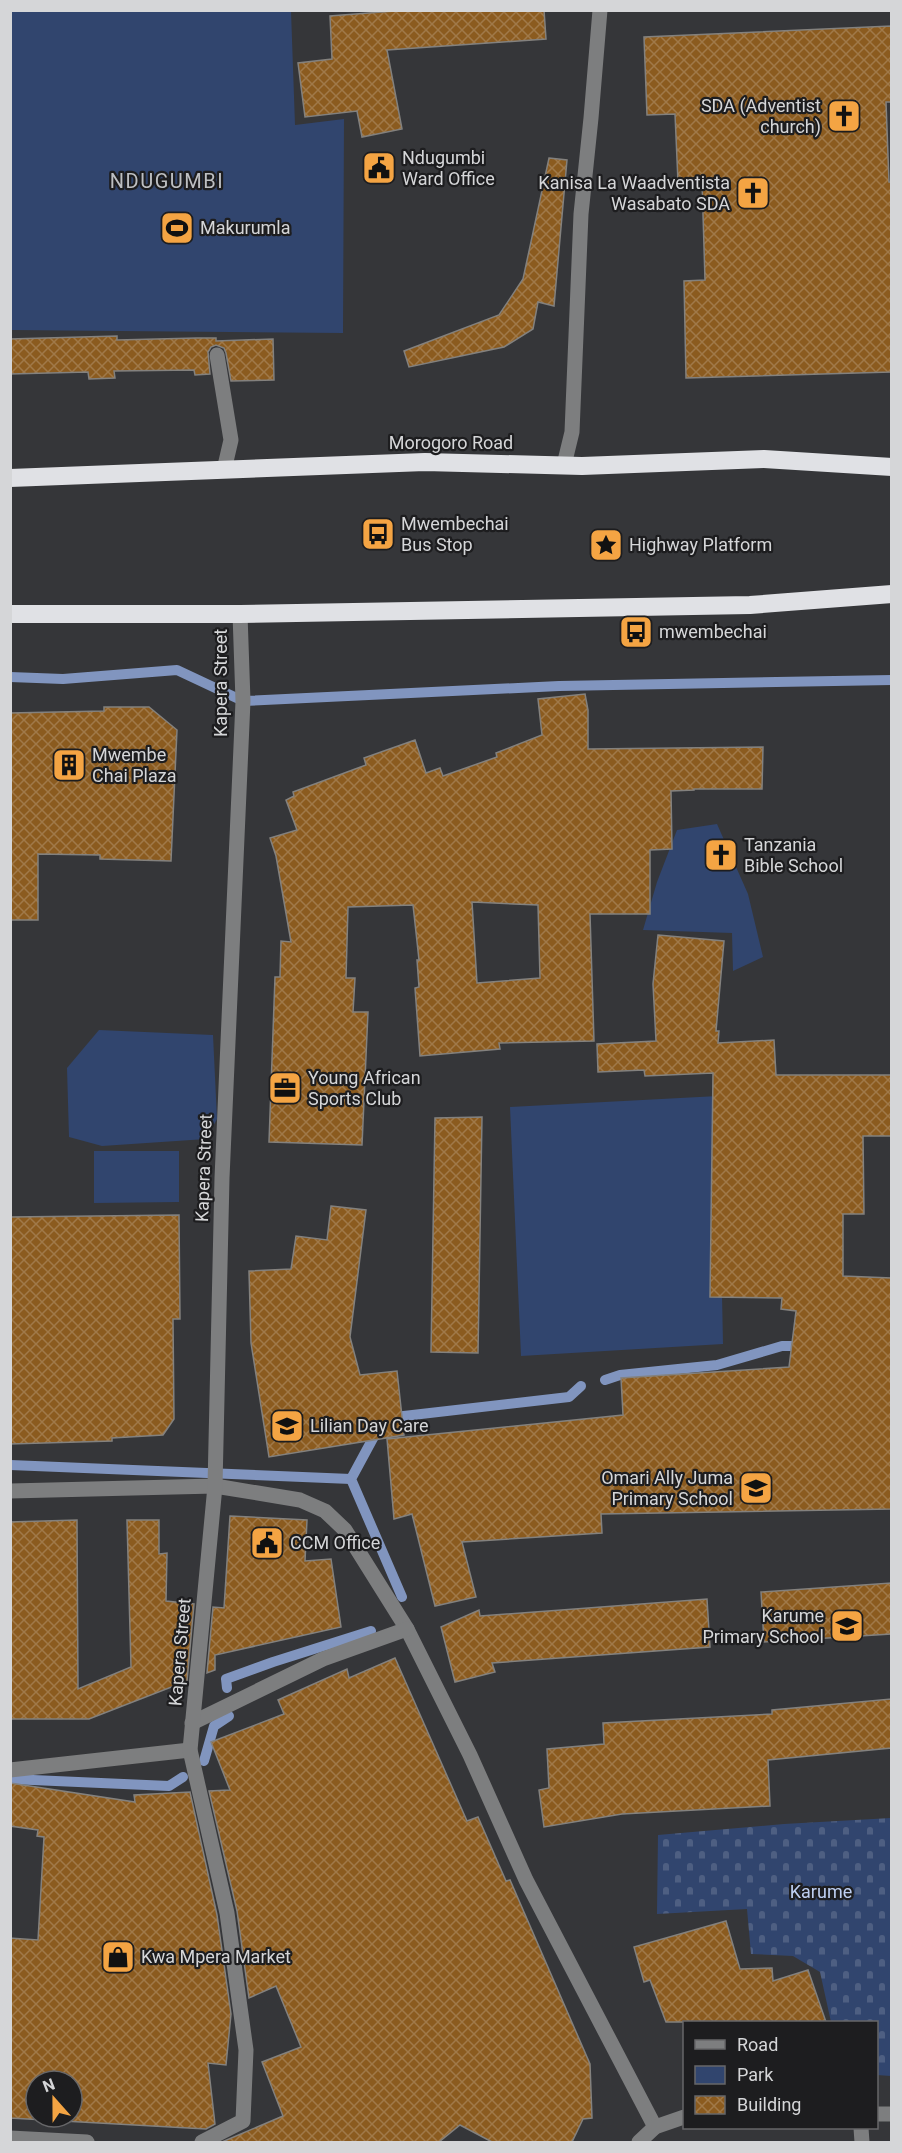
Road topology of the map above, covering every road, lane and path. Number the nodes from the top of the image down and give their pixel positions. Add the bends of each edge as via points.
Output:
1 (600, 10) edge
2 (217, 356) dead end
3 (564, 465) junction
4 (891, 467) edge
5 (224, 470) junction
6 (10, 478) edge
7 (891, 594) edge
8 (10, 614) edge
9 (240, 614) junction
10 (215, 1486) junction
11 (10, 1491) edge
12 (407, 1629) junction
13 (192, 1723) junction
14 (190, 1750) junction
15 (10, 1770) edge
16 (683, 2117) edge
17 (655, 2127) junction
18 (10, 2138) edge
19 (87, 2142) edge
20 (202, 2142) edge
21 (639, 2142) edge

1 - 3 street via 581,214 572,432
2 - 5 street via 231,440
3 - 4 highway, Morogoro Road via 764,459
3 - 5 highway, Morogoro Road via 425,462
5 - 6 highway, Morogoro Road
7 - 9 highway via 750,605
8 - 9 highway
9 - 10 street, Kapera Street via 243,701 222,1178
10 - 11 street
10 - 12 street via 300,1500 325,1511 345,1530
10 - 13 street, Kapera Street
12 - 13 street via 323,1659
12 - 17 street via 526,1880
13 - 14 street, Kapera Street
14 - 15 street
14 - 20 street, Kapera Street via 227,1913 246,2050 243,2121
16 - 17 street
17 - 21 street
18 - 19 street

